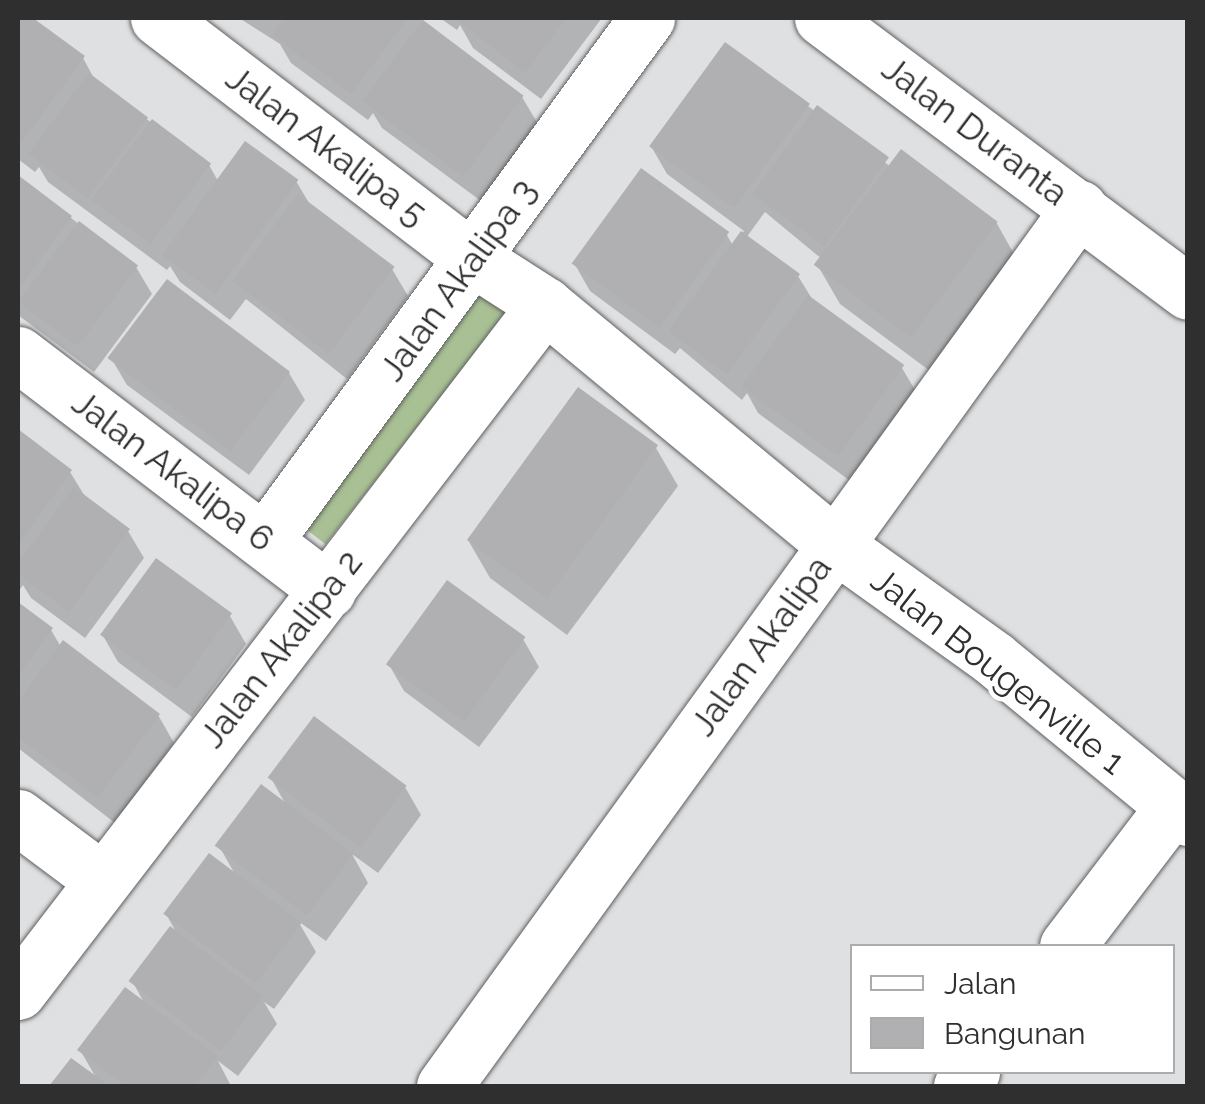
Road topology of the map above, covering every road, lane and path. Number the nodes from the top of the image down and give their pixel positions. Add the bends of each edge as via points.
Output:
1 (158, 18) edge
2 (647, 18) edge
3 (822, 18) edge
4 (1079, 208) junction
5 (475, 260) junction
6 (1188, 292) edge
7 (546, 305) junction
8 (18, 354) edge
9 (265, 540) junction
10 (834, 544) junction
11 (328, 590) junction
12 (1180, 812) edge
13 (18, 818) edge
14 (101, 879) junction
15 (1069, 944) edge
16 (18, 992) edge
17 (444, 1086) edge

1 - 5 street, Jalan Akalipa 5
2 - 5 street, Jalan Akalipa 3
3 - 4 street, Jalan Duranta
4 - 6 street, Jalan Duranta
4 - 10 street, Jalan Akalipa
5 - 7 street, Jalan Akalipa 5
5 - 9 street, Jalan Akalipa 3
7 - 10 street, Jalan Bougenville 1
7 - 11 street, Jalan Akalipa 2
8 - 9 street, Jalan Akalipa 6
9 - 11 street, Jalan Akalipa 6
10 - 12 street, Jalan Bougenville 1 via 993,658
10 - 17 street, Jalan Akalipa
11 - 14 street, Jalan Akalipa 2
12 - 15 street
13 - 14 street
14 - 16 street, Jalan Akalipa 2

